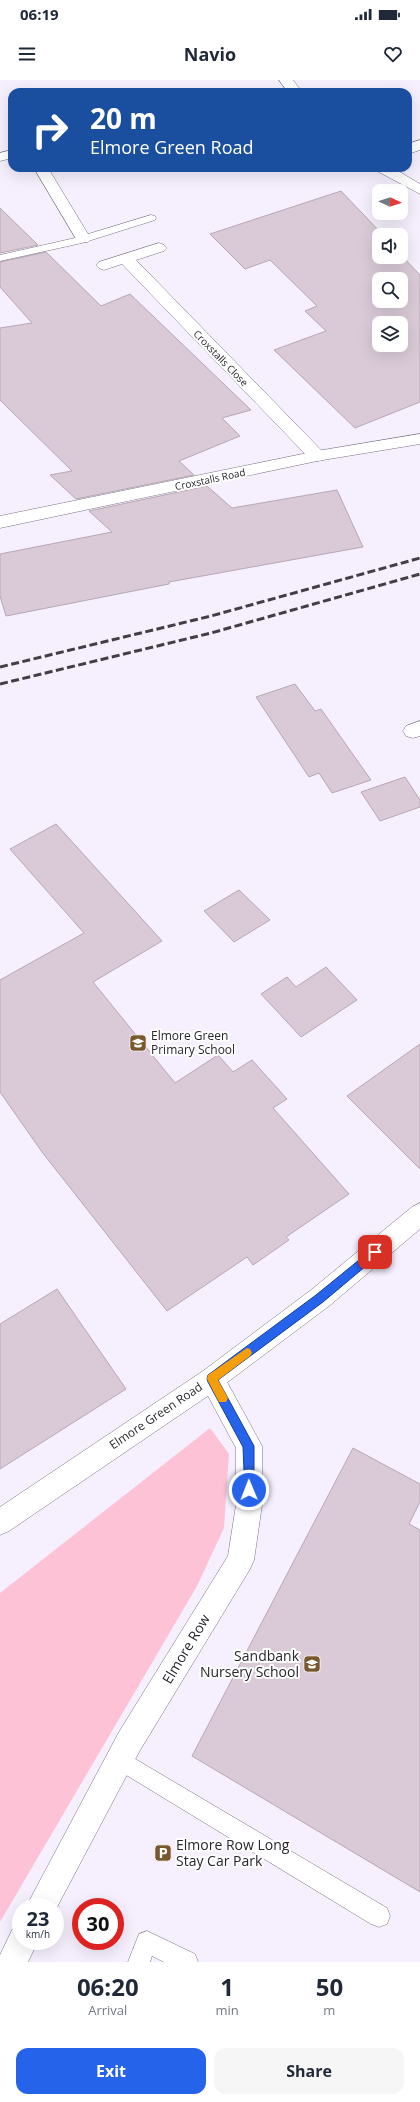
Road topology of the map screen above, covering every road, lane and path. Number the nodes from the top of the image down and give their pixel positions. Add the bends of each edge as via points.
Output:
1 (43, 172) edge
2 (389, 172) edge
3 (420, 190) edge
4 (151, 218) dead end
5 (83, 239) junction
6 (159, 248) dead end
7 (0, 258) edge
8 (126, 259) junction
9 (104, 266) dead end
10 (420, 440) edge
11 (317, 456) junction
12 (0, 522) edge
13 (420, 1214) edge
14 (212, 1379) junction
15 (0, 1522) edge
16 (120, 1760) junction
17 (46, 1898) edge
18 (379, 1916) dead end
19 (18, 1950) edge
20 (12, 1962) edge
21 (139, 1962) edge
22 (187, 1962) edge

1 - 5 street
2 - 3 street
4 - 5 lane
5 - 7 lane
6 - 8 street
8 - 9 street
8 - 11 street, Croxstalls Close
10 - 11 street, Croxstalls Road
11 - 12 street, Croxstalls Road
13 - 14 street, Elmore Green Road via 320,1298
14 - 15 street, Elmore Green Road
14 - 16 street, Elmore Row via 248,1446 249,1505 241,1560
16 - 17 street, Elmore Row
16 - 18 lane
19 - 20 street
21 - 22 lane via 147,1942

